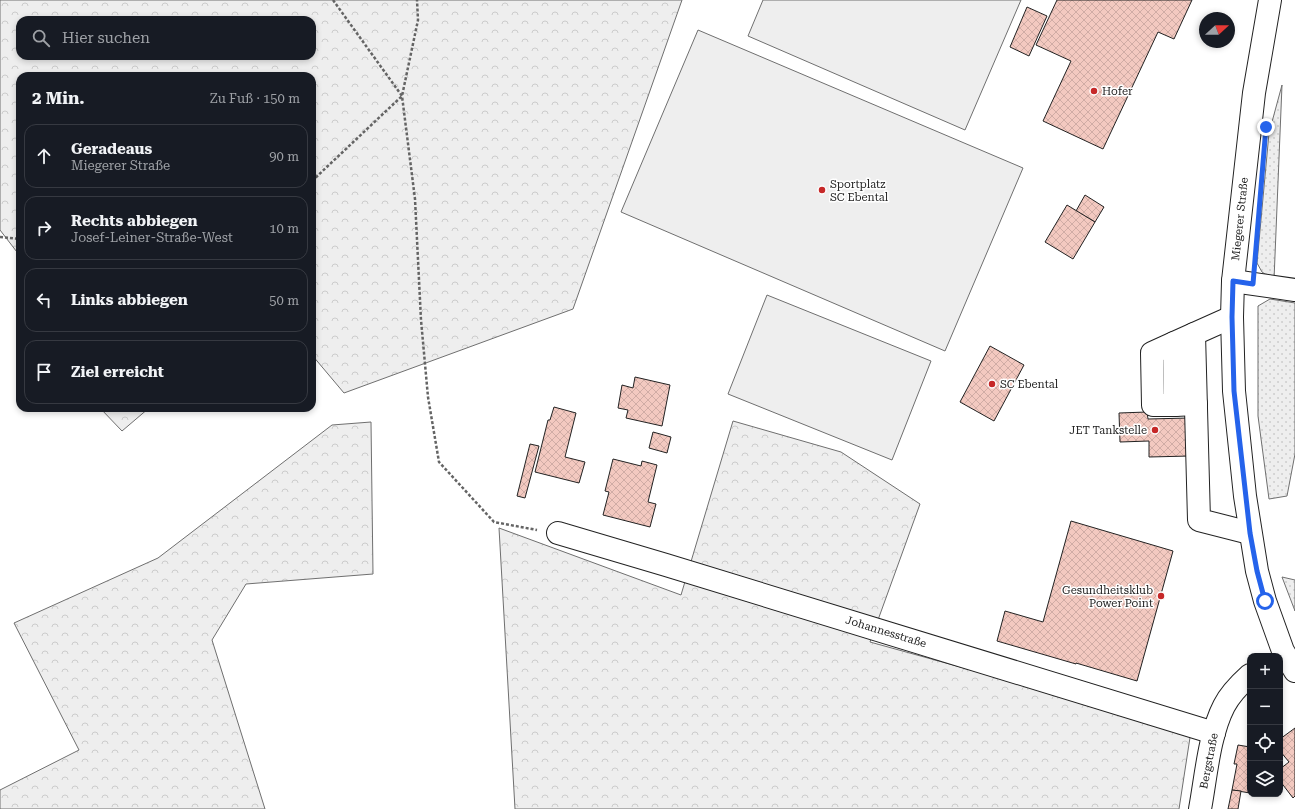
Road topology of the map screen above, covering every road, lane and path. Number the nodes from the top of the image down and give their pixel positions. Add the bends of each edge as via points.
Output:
1 (333, 0) edge
2 (418, 0) edge
3 (1270, 0) edge
4 (402, 96) junction
5 (316, 178) edge
6 (0, 237) edge
7 (16, 239) edge
8 (1233, 281) junction
9 (1295, 290) edge
10 (1232, 317) junction
11 (1194, 334) junction
12 (1186, 404) junction
13 (558, 533) joint
14 (1250, 533) junction
15 (1280, 653) edge
16 (1283, 657) edge
17 (1295, 671) edge
18 (1247, 678) edge
19 (1214, 733) junction
20 (1200, 809) edge

1 - 4 path
2 - 4 path via 418,20
3 - 8 main road, Miegerer Straße via 1254,93
4 - 5 path
4 - 13 path via 415,199 427,389 439,462 494,522
6 - 7 path
8 - 9 main road
8 - 10 main road, Miegerer Straße
10 - 11 main road
10 - 14 main road, Miegerer Straße via 1234,391
11 - 12 main road
11 - 12 main road via 1152,353 1153,405
12 - 14 main road via 1199,520
13 - 19 main road, Johannesstraße
14 - 15 main road, Miegerer Straße via 1257,571
16 - 17 main road, Miegerer Straße
18 - 19 main road, Bergstraße via 1224,706
19 - 20 main road, Bergstraße

